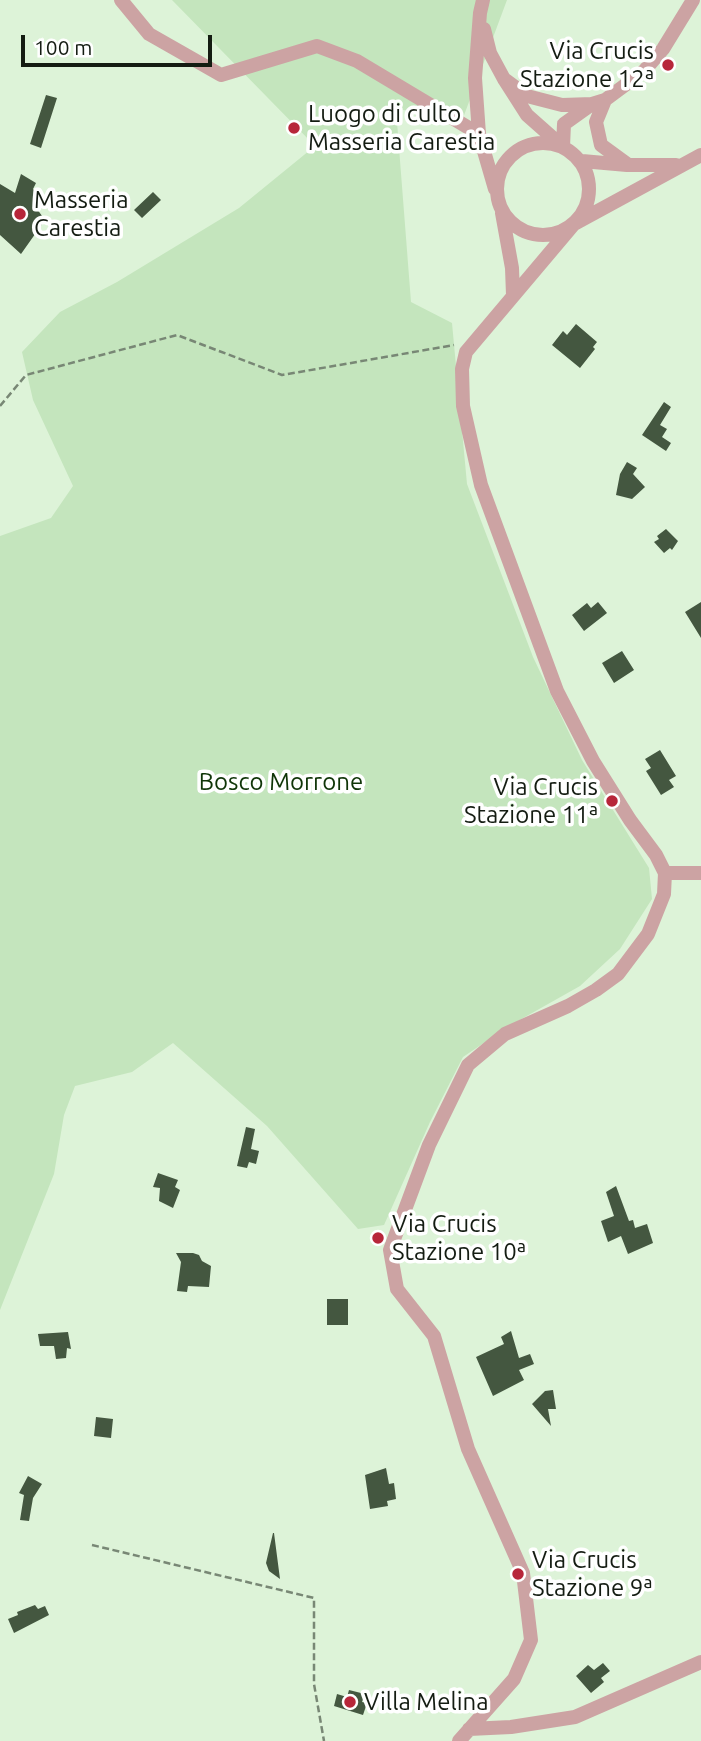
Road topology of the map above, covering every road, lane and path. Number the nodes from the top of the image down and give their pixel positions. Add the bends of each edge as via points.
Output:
1 (121, 0) edge
2 (693, 0) edge
3 (482, 6) edge
4 (503, 79) junction
5 (598, 102) junction
6 (479, 134) junction
7 (563, 147) junction
8 (701, 155) edge
9 (582, 161) junction
10 (681, 164) junction
11 (627, 165) junction
12 (500, 203) junction
13 (574, 224) junction
14 (513, 295) junction
15 (475, 342) junction
16 (0, 406) edge
17 (664, 873) junction
18 (701, 873) edge
19 (92, 1545) dead end
20 (701, 1662) edge
21 (470, 1729) junction
22 (324, 1741) edge
23 (459, 1741) edge

1 - 6 street via 149,34 221,75 317,46 357,61
2 - 5 street via 644,71
3 - 4 street via 490,53
3 - 6 street via 475,78
4 - 5 street via 527,96 562,105
4 - 7 street via 527,115
5 - 7 street via 564,124
5 - 11 street via 601,145
6 - 12 street
7 - 9 street
7 - 12 street via 534,144 511,155 497,182
8 - 10 street
9 - 11 street
9 - 13 street via 587,200
10 - 11 street
10 - 13 street
12 - 13 street via 512,224 525,233 552,235
12 - 14 street
13 - 14 street
14 - 15 street
15 - 16 path via 282,374 177,335 26,375
15 - 17 street via 466,352 462,369 463,406 481,485 557,691 593,761
17 - 18 street
17 - 21 street via 664,894 648,934 618,974 568,1006 505,1034 468,1065 429,1145 390,1250 397,1289 434,1336 468,1450 523,1573 531,1640 514,1679
19 - 22 path via 314,1598 314,1684
20 - 21 street via 575,1717
21 - 23 street

